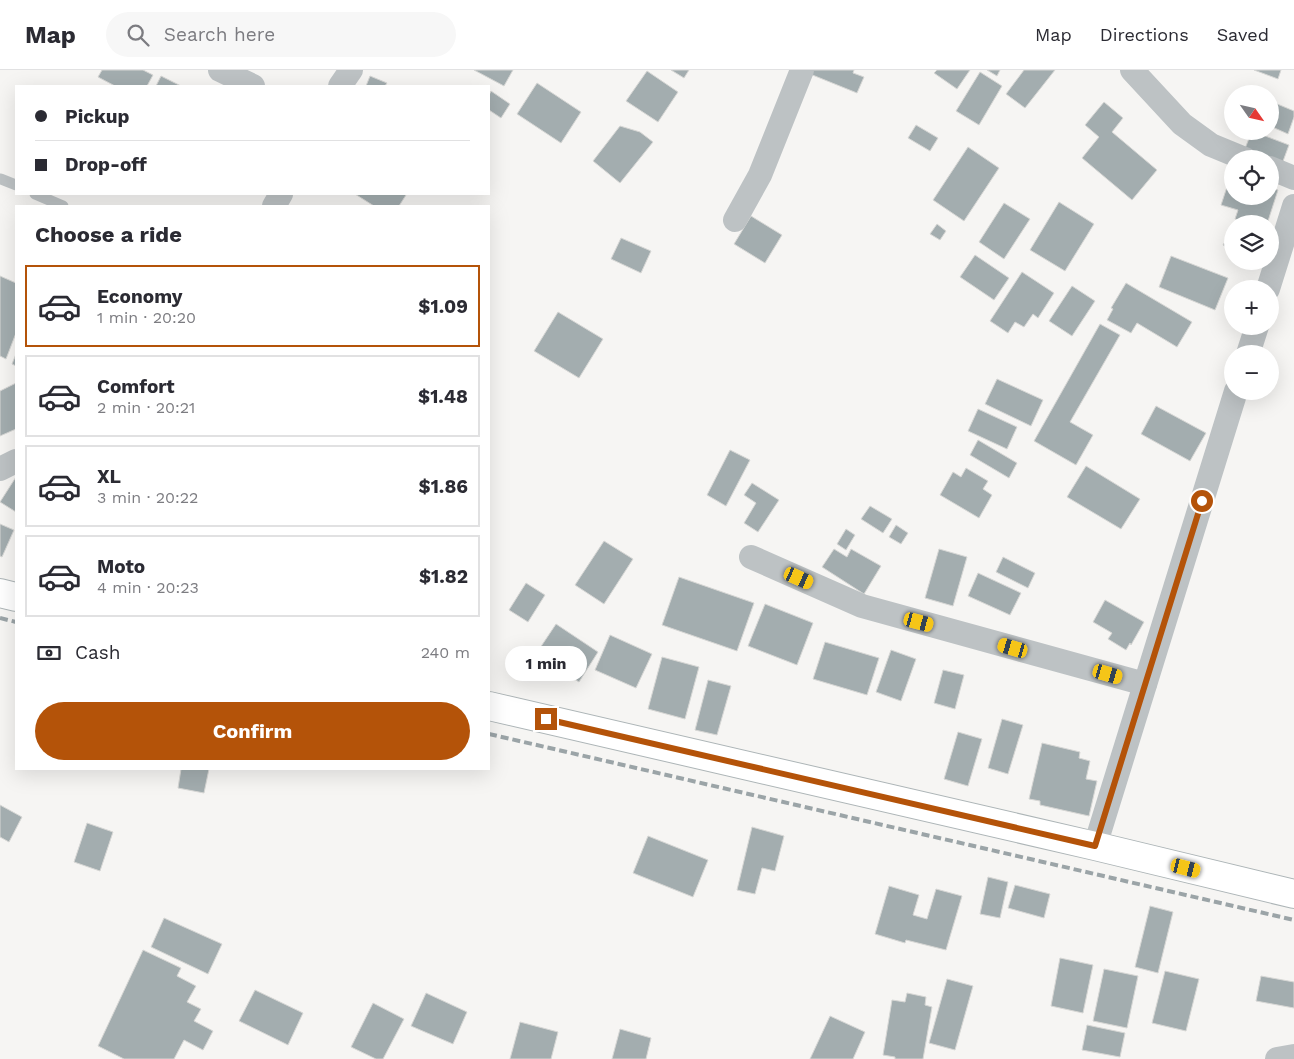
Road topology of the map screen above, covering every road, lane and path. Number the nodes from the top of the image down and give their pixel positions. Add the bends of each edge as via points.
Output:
1 (220, 70) edge
2 (350, 70) edge
3 (802, 70) edge
4 (1132, 70) edge
5 (251, 85) edge
6 (341, 85) edge
7 (1224, 150) edge
8 (1279, 172) edge
9 (1294, 178) edge
10 (2, 179) dead end
11 (15, 185) edge
12 (37, 195) edge
13 (61, 205) edge
14 (1294, 206) edge
15 (735, 220) dead end
16 (1271, 280) edge
17 (1233, 400) edge
18 (15, 462) edge
19 (0, 469) edge
20 (751, 557) dead end
21 (0, 593) edge
22 (15, 597) edge
23 (1145, 684) junction
24 (490, 706) edge
25 (1095, 846) junction
26 (1294, 894) edge
27 (1294, 1056) edge
28 (1277, 1059) edge

1 - 5 street
2 - 6 street
3 - 15 street via 760,175
4 - 7 street via 1182,124
8 - 9 street
10 - 11 lane
12 - 13 lane
14 - 16 street
17 - 23 street
18 - 19 street
20 - 23 street via 862,606
21 - 22 street
23 - 25 street
24 - 25 street
25 - 26 street
27 - 28 street

